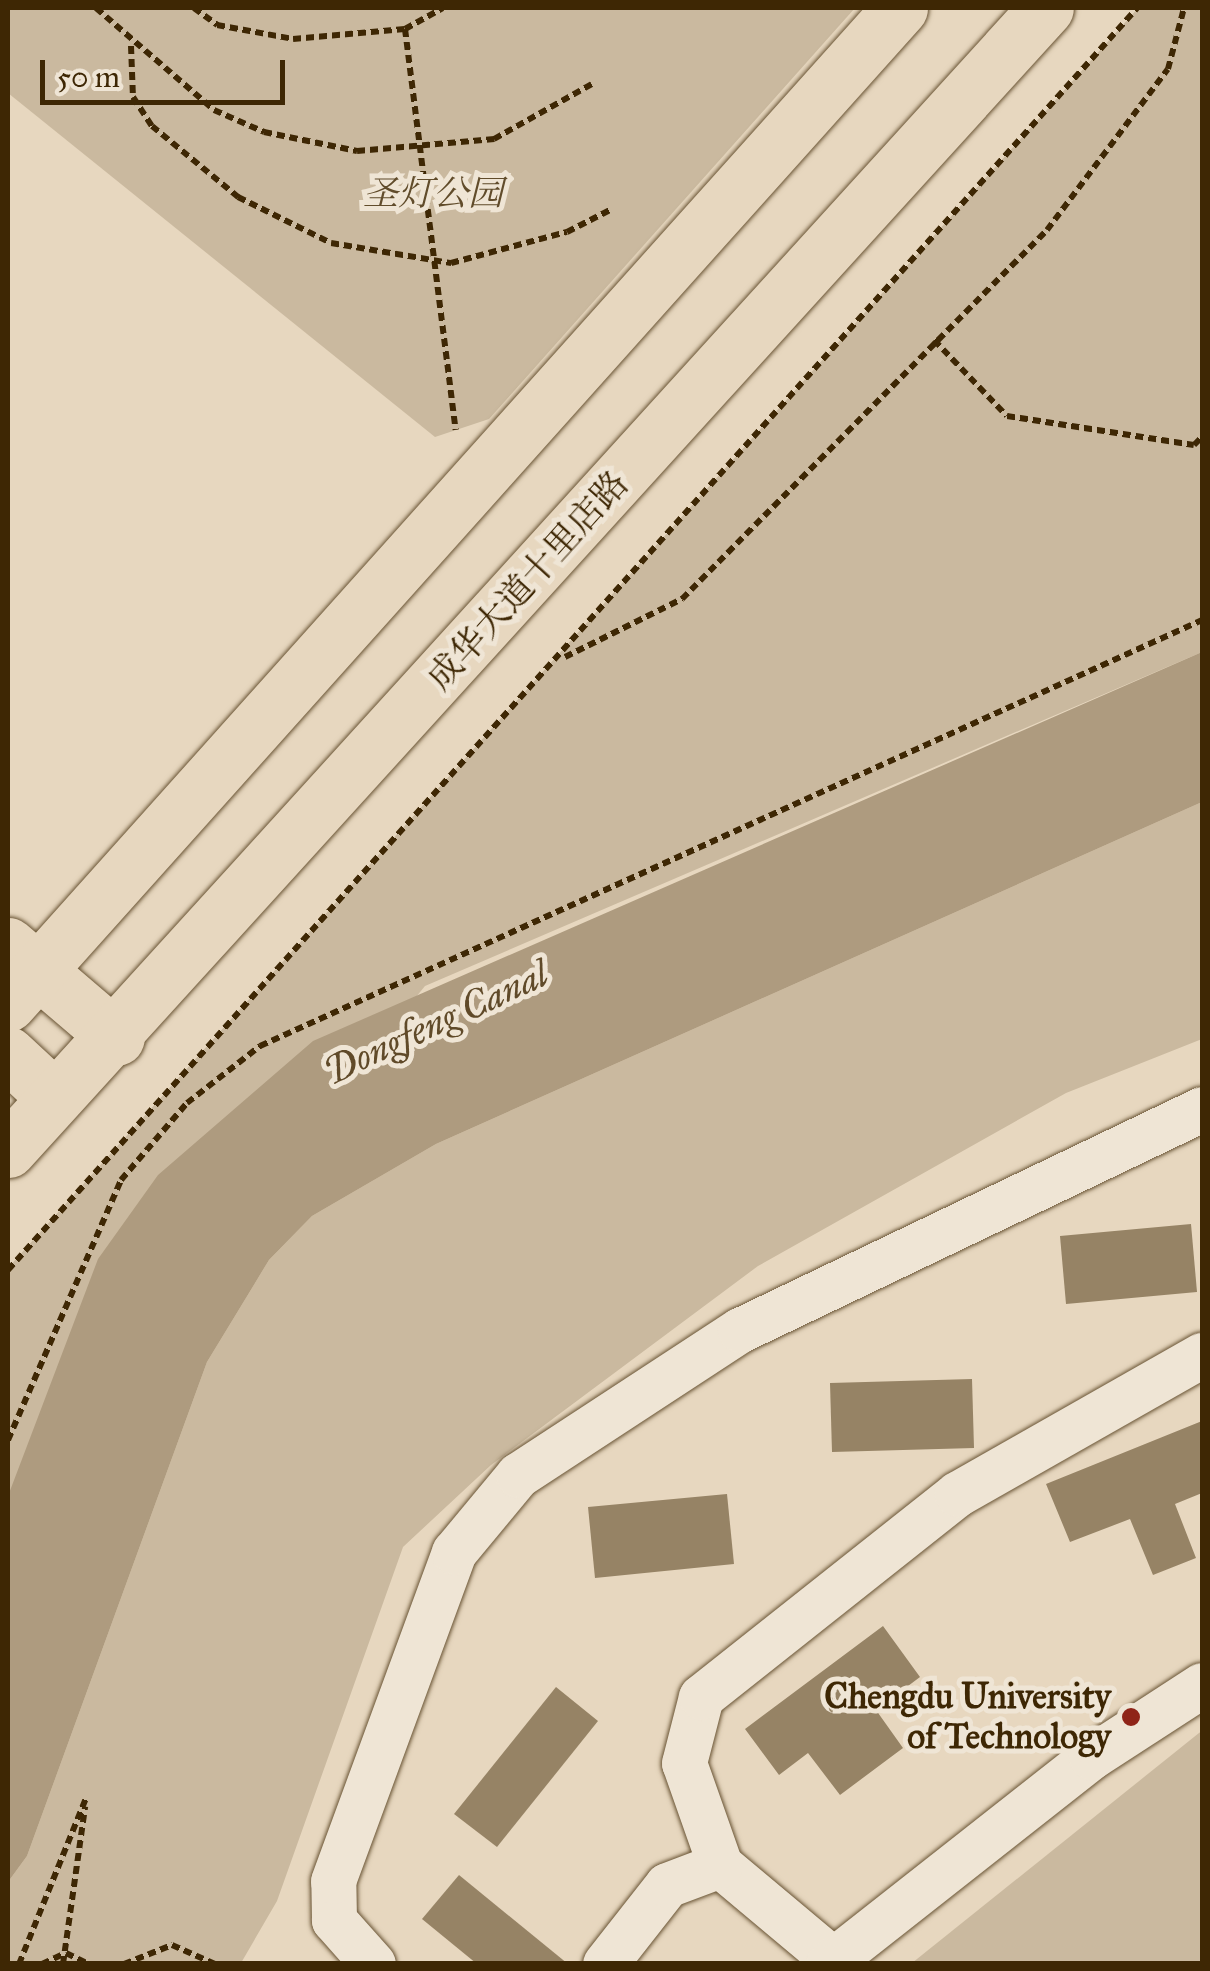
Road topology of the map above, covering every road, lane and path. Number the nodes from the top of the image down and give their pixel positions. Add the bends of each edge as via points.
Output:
1 (96, 8) edge
2 (194, 8) edge
3 (443, 8) edge
4 (900, 8) edge
5 (1046, 8) edge
6 (1137, 8) edge
7 (1184, 8) edge
8 (405, 29) junction
9 (131, 46) junction
10 (592, 84) dead end
11 (420, 151) junction
12 (612, 208) dead end
13 (434, 262) junction
14 (934, 340) junction
15 (456, 430) dead end
16 (1202, 437) edge
17 (1202, 620) edge
18 (559, 660) junction
19 (17, 973) edge
20 (117, 1038) junction
21 (8, 1054) edge
22 (52, 1095) junction
23 (1202, 1109) edge
24 (8, 1150) edge
25 (8, 1270) edge
26 (1202, 1355) edge
27 (8, 1440) edge
28 (1202, 1685) edge
29 (720, 1865) junction
30 (66, 1953) junction
31 (830, 1961) edge
32 (19, 1964) edge
33 (42, 1964) edge
34 (63, 1964) edge
35 (90, 1964) edge
36 (124, 1964) edge
37 (215, 1964) edge
38 (373, 1964) edge
39 (605, 1964) edge

1 - 9 path
2 - 8 path via 217,25 294,39
3 - 8 path
4 - 19 main road
5 - 20 main road, 成华大道十里店路
6 - 18 path
7 - 14 path via 1168,69 1080,186
8 - 11 path
9 - 11 path via 214,110 264,132 358,152
9 - 13 path via 133,97 152,126 238,196 331,243
10 - 11 path via 528,126
11 - 13 path
12 - 13 path via 499,254
13 - 15 path
14 - 16 path via 1007,416 1194,445
14 - 18 path via 682,599
17 - 27 path via 260,1046 187,1103 121,1180
18 - 25 path via 195,1050
19 - 20 main road
20 - 22 main road, 成华大道十里店路
21 - 22 main road
22 - 24 main road, 成华大道十里店路
23 - 38 street via 740,1330 518,1475 454,1552 332,1881 334,1920
26 - 29 street via 956,1494 701,1697 684,1763
28 - 31 street via 1091,1757
29 - 31 street
29 - 39 street via 667,1885
30 - 32 path via 86,1796
30 - 33 path
30 - 34 path
30 - 35 path
36 - 37 path via 172,1945

